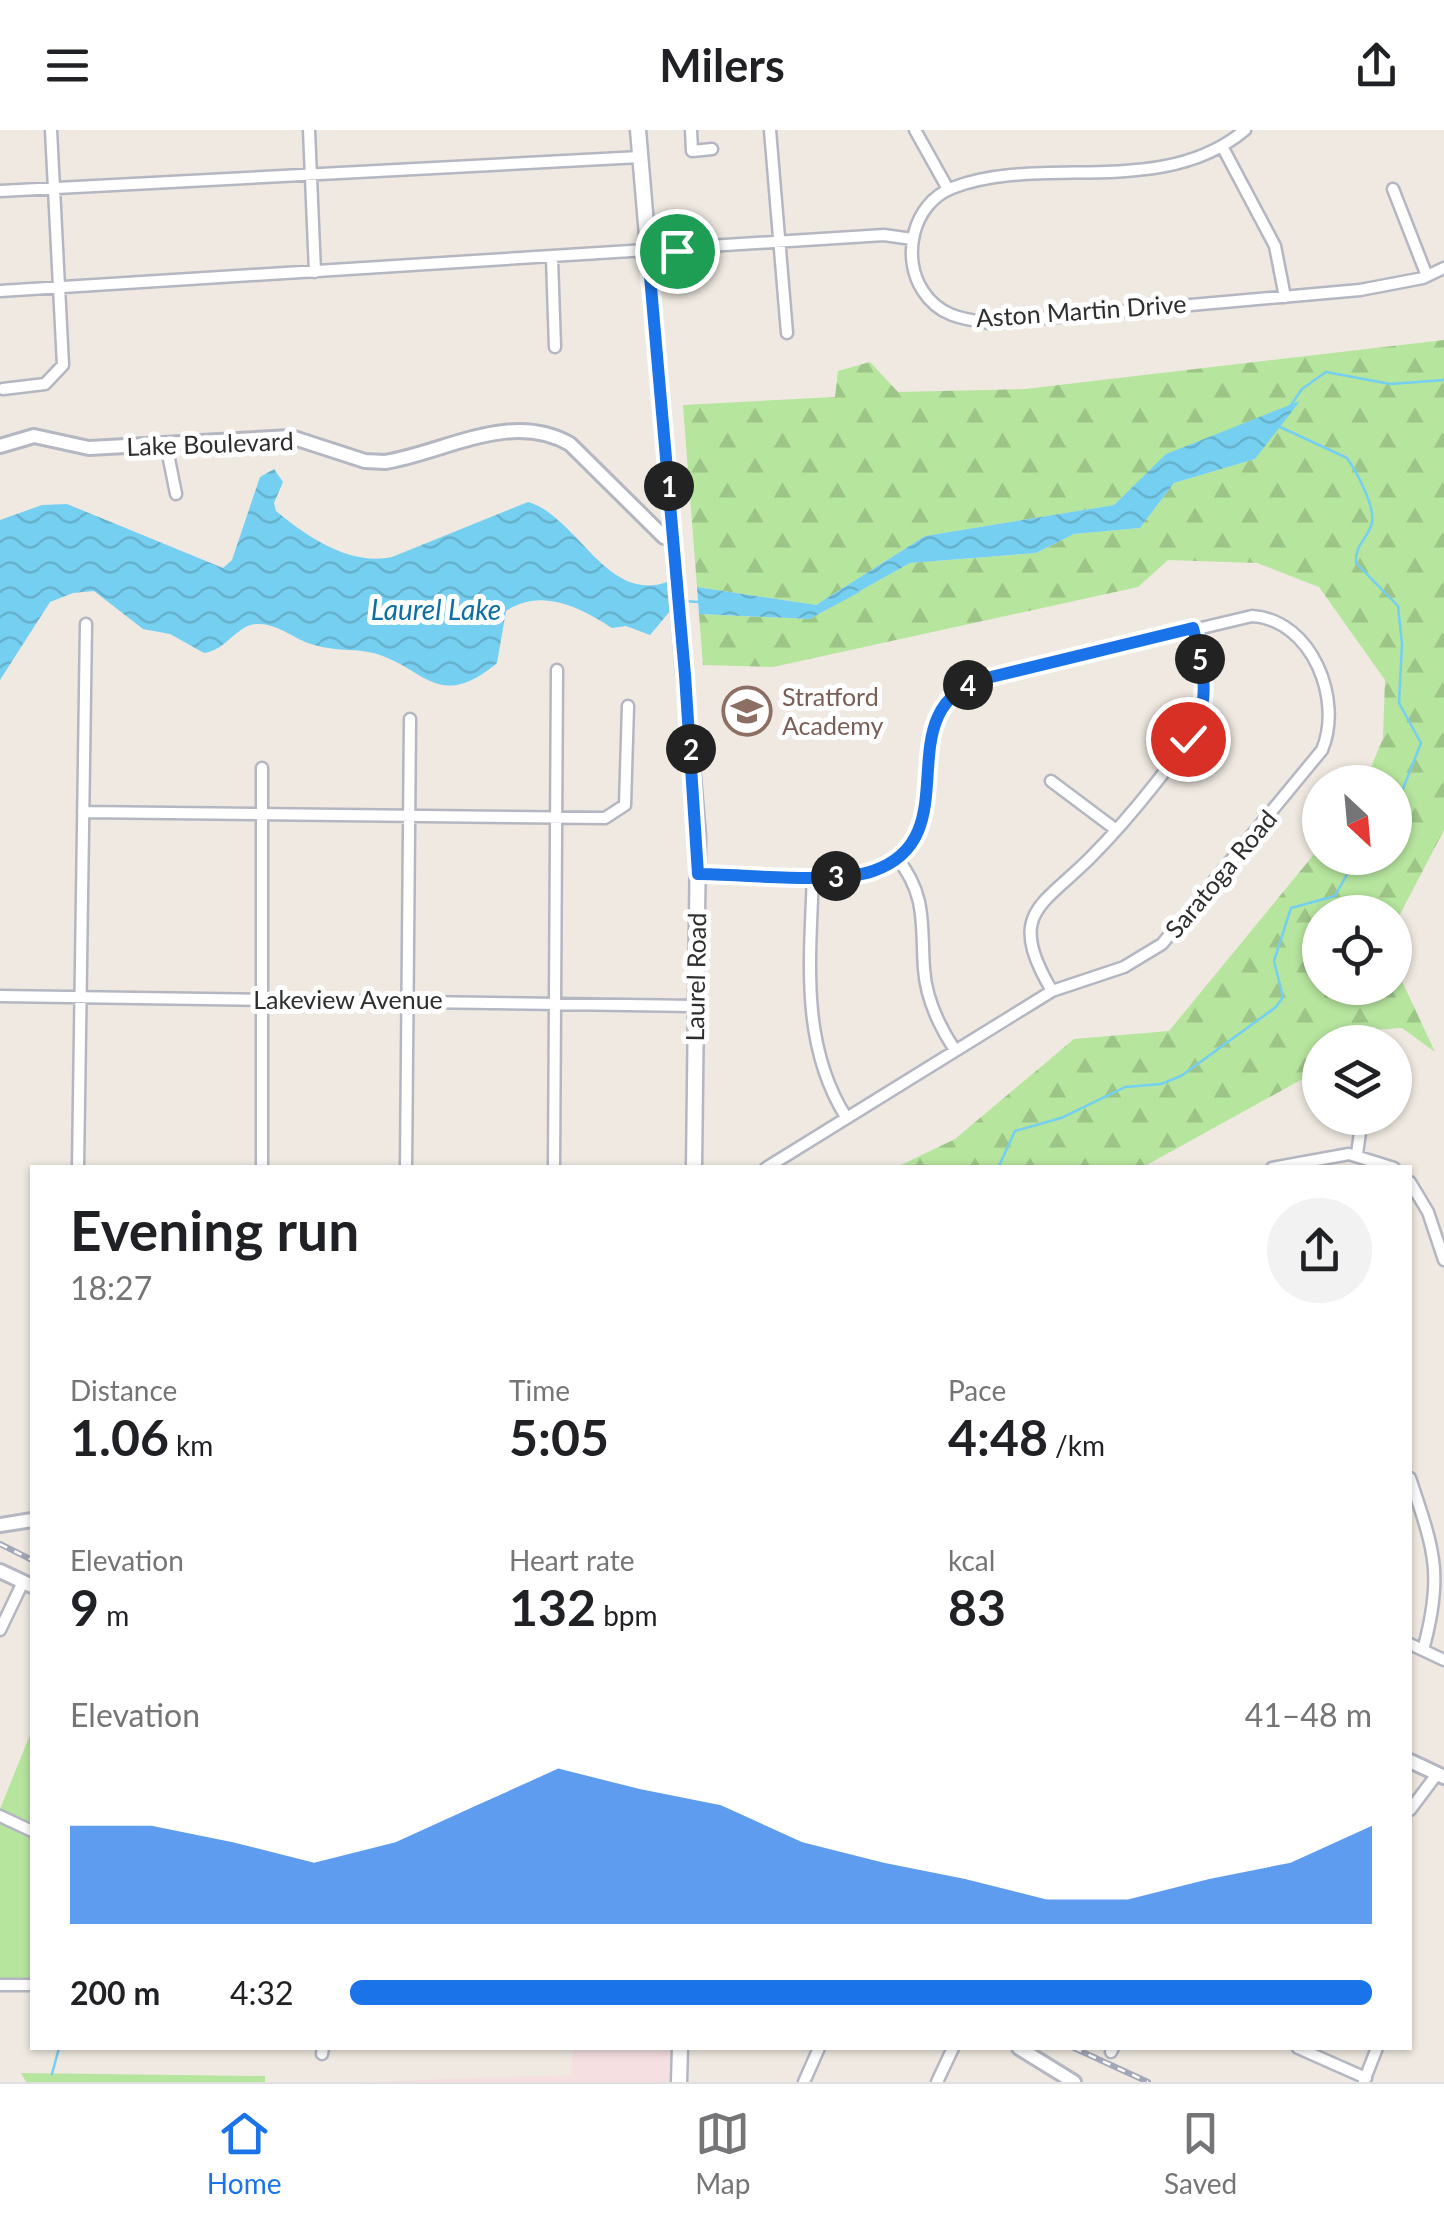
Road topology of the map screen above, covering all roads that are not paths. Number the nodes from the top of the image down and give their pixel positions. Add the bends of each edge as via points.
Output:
1 (51, 130) edge
2 (308, 130) edge
3 (638, 130) edge
4 (691, 130) edge
5 (770, 130) edge
6 (915, 130) edge
7 (1245, 130) edge
8 (1224, 148) junction
9 (712, 149) dead end
10 (640, 158) junction
11 (311, 175) junction
12 (54, 188) junction
13 (948, 189) junction
14 (1393, 189) dead end
15 (0, 191) edge
16 (912, 240) junction
17 (778, 244) junction
18 (648, 253) junction
19 (552, 260) junction
20 (1444, 268) edge
21 (315, 272) junction
22 (1427, 276) junction
23 (60, 288) junction
24 (0, 291) edge
25 (1285, 297) junction
26 (787, 333) dead end
27 (555, 347) dead end
28 (3, 390) dead end
29 (166, 444) junction
30 (0, 446) edge
31 (176, 494) dead end
32 (674, 540) junction
33 (86, 624) dead end
34 (1193, 628) junction
35 (556, 670) dead end
36 (628, 706) dead end
37 (410, 719) dead end
38 (262, 768) dead end
39 (1052, 781) dead end
40 (83, 812) junction
41 (263, 814) junction
42 (409, 816) junction
43 (554, 818) junction
44 (1115, 828) junction
45 (897, 858) junction
46 (698, 874) junction
47 (812, 876) junction
48 (1052, 991) junction
49 (0, 996) edge
50 (81, 996) junction
51 (262, 999) junction
52 (407, 999) junction
53 (552, 1002) junction
54 (695, 1006) junction
55 (955, 1050) junction
56 (846, 1118) junction
57 (1360, 1135) edge
58 (1357, 1154) junction
59 (78, 1165) edge
60 (262, 1165) edge
61 (406, 1165) edge
62 (554, 1165) edge
63 (694, 1165) edge
64 (771, 1165) edge
65 (1290, 1165) edge
66 (1386, 1165) edge
67 (1412, 1186) edge
68 (1444, 1220) edge
69 (1432, 1224) junction
70 (1444, 1260) edge
71 (1412, 1485) edge
72 (30, 1520) edge
73 (0, 1525) edge
74 (0, 1571) edge
75 (28, 1584) edge
76 (0, 1630) edge
77 (1412, 1645) edge
78 (1423, 1650) junction
79 (1444, 1660) edge
80 (1412, 1762) edge
81 (1440, 1775) edge
82 (1412, 1808) edge
83 (0, 1816) edge
84 (30, 1830) edge
85 (0, 1985) edge
86 (30, 1985) edge
87 (680, 2050) edge
88 (819, 2050) edge
89 (952, 2050) edge
90 (1022, 2050) edge
91 (1302, 2050) edge
92 (1376, 2050) edge
93 (1365, 2080) edge
94 (679, 2082) edge
95 (804, 2082) edge
96 (936, 2082) edge
97 (1074, 2082) edge

1 - 12 street
2 - 11 street
3 - 10 main road, Laurel Road
4 - 9 street via 692,151
5 - 17 street
6 - 13 street
7 - 8 street
8 - 13 street via 1166,166 982,180
8 - 25 street via 1275,246
10 - 11 street
10 - 18 main road, Laurel Road
11 - 12 street
11 - 21 street
12 - 15 street
12 - 23 street
13 - 16 street via 925,210
14 - 22 street
16 - 17 street via 884,235
16 - 25 street, Aston Martin Drive via 917,283 940,310 957,318 989,322
17 - 18 street
17 - 26 street
18 - 19 street
18 - 32 main road, Laurel Road
19 - 21 street
19 - 27 street
20 - 22 street, Aston Martin Drive
21 - 23 street
22 - 25 street, Aston Martin Drive
23 - 24 street
23 - 28 street via 63,365 55,378 36,386
29 - 30 street, Lake Boulevard via 90,448 34,436
29 - 31 street
29 - 32 street, Lake Boulevard via 290,437 385,462 506,431 554,435
32 - 46 main road, Laurel Road
33 - 40 street
34 - 44 street via 1206,687 1200,718
34 - 45 street, Saratoga Road via 960,690 935,718 926,813
34 - 48 street, Saratoga Road via 1258,617 1298,634 1320,678 1325,744 1169,938 1124,967
35 - 43 street
36 - 43 street via 625,805 617,814
37 - 42 street
38 - 41 street
39 - 44 street
40 - 41 street
40 - 50 street
41 - 42 street
41 - 51 street
42 - 43 street
42 - 52 street
43 - 53 street
44 - 48 street via 1092,857 1050,890 1036,914 1032,951
45 - 47 street via 860,874
45 - 55 street via 923,904 926,982
46 - 47 street
46 - 54 main road, Laurel Road
47 - 56 street via 812,1036 826,1084
48 - 55 street, Saratoga Road
49 - 50 street, Lakeview Avenue
50 - 51 street, Lakeview Avenue
50 - 59 street
51 - 52 street, Lakeview Avenue
51 - 60 street
52 - 53 street, Lakeview Avenue
52 - 61 street
53 - 54 street, Lakeview Avenue
53 - 62 street
54 - 63 main road, Laurel Road
55 - 56 street, Saratoga Road
56 - 64 street, Saratoga Road
57 - 58 street
58 - 65 street
58 - 66 street
67 - 69 street
68 - 69 street
69 - 70 street
71 - 78 street via 1440,1576
72 - 73 street
74 - 75 street
75 - 76 street
77 - 78 street
78 - 79 street
80 - 81 street
81 - 82 street
83 - 84 street
85 - 86 street
87 - 94 main road
88 - 95 street
89 - 96 street
90 - 97 street
91 - 93 street
92 - 93 street

